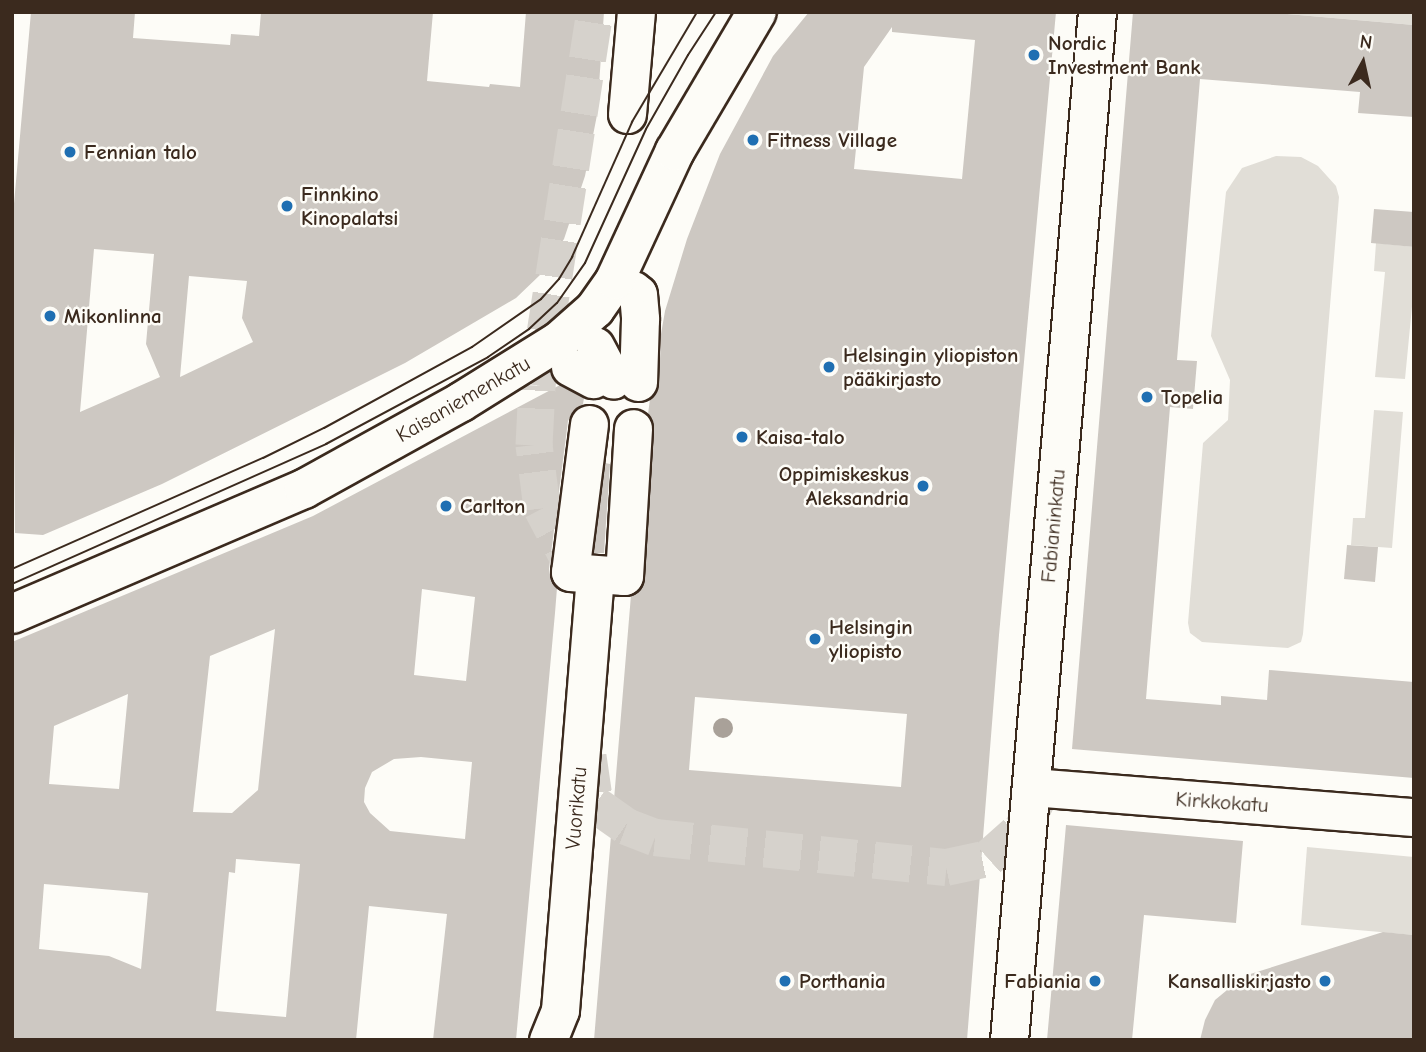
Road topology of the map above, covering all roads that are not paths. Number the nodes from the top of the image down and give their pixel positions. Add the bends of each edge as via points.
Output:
1 (636, 12) edge
2 (757, 12) edge
3 (1097, 12) edge
4 (627, 114) dead end
5 (589, 424) dead end
6 (633, 428) dead end
7 (575, 539) junction
8 (626, 544) junction
9 (595, 574) junction
10 (12, 614) edge
11 (1031, 787) junction
12 (1414, 817) edge
13 (548, 1040) edge
14 (1009, 1040) edge

1 - 4 street via 617,50
2 - 10 main road, Kaisaniemenkatu via 675,151 615,280 595,309 559,341 461,402 304,489
3 - 11 street, Fabianinkatu
5 - 7 street
6 - 8 street
7 - 8 street
7 - 9 street via 570,572
8 - 9 street via 624,576
9 - 13 street, Vuorikatu via 560,1010
11 - 12 street, Kirkkokatu
11 - 14 street, Fabianinkatu

